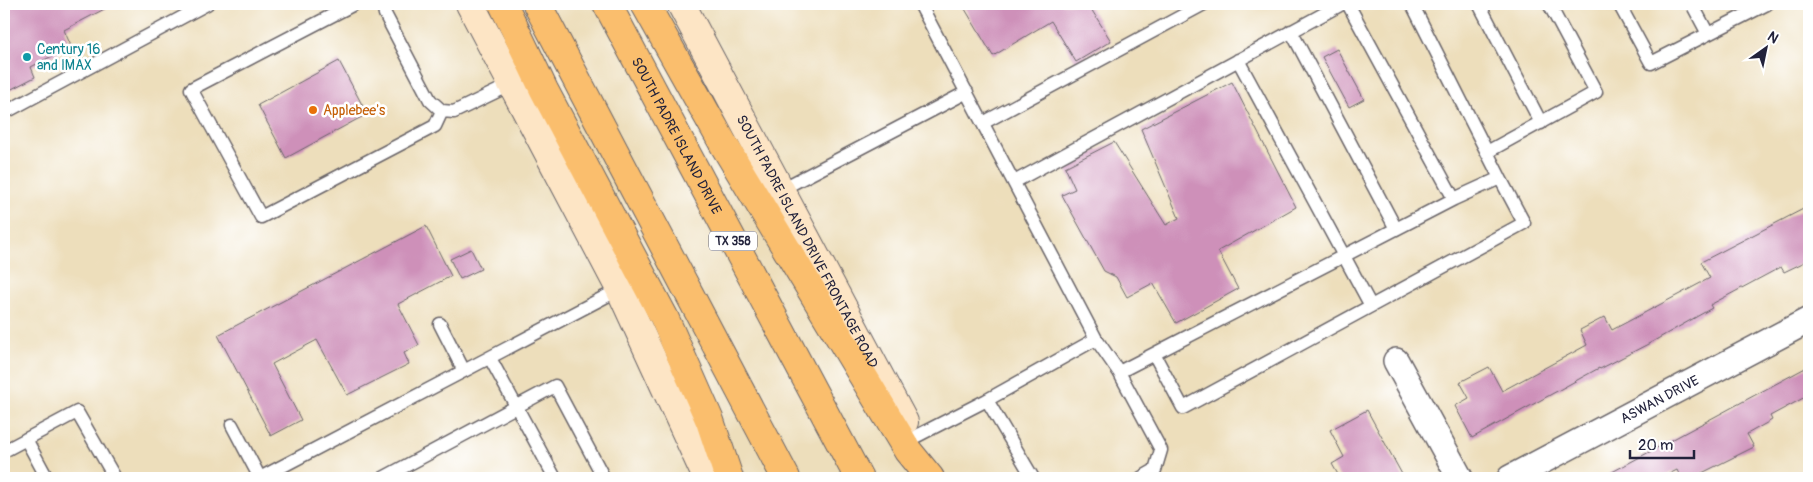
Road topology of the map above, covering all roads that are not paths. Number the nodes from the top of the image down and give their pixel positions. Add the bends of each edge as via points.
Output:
1 (207, 4) edge
2 (354, 4) edge
3 (382, 4) edge
4 (470, 4) edge
5 (503, 4) edge
6 (537, 4) edge
7 (607, 4) edge
8 (645, 4) edge
9 (681, 4) edge
10 (920, 4) edge
11 (1204, 4) edge
12 (1342, 4) edge
13 (1348, 4) edge
14 (1412, 4) edge
15 (1479, 4) edge
16 (1549, 4) edge
17 (1619, 4) edge
18 (1692, 4) edge
19 (1762, 5) edge
20 (190, 8) edge
21 (1291, 31) junction
22 (1708, 34) junction
23 (1238, 60) junction
24 (512, 84) junction
25 (967, 92) junction
26 (442, 111) junction
27 (4, 113) edge
28 (1541, 123) junction
29 (983, 124) junction
30 (1487, 152) junction
31 (1500, 178) junction
32 (1014, 182) junction
33 (780, 190) junction
34 (1454, 199) junction
35 (1396, 229) junction
36 (1344, 256) junction
37 (620, 289) junction
38 (1371, 306) junction
39 (1809, 320) edge
40 (440, 324) dead end
41 (1096, 339) junction
42 (1154, 354) junction
43 (490, 358) junction
44 (1396, 361) dead end
45 (464, 371) junction
46 (1119, 372) junction
47 (987, 400) junction
48 (516, 405) junction
49 (232, 425) dead end
50 (913, 438) junction
51 (26, 439) junction
52 (4, 451) edge
53 (47, 478) edge
54 (115, 478) edge
55 (260, 478) edge
56 (383, 478) edge
57 (555, 478) edge
58 (604, 478) edge
59 (707, 478) edge
60 (729, 478) edge
61 (786, 478) edge
62 (859, 478) edge
63 (930, 478) edge
64 (934, 478) edge
65 (1033, 478) edge
66 (1141, 478) edge
67 (1460, 478) edge
68 (1510, 478) edge

1 - 20 lane
2 - 26 lane via 191,89 261,217 435,126
3 - 26 lane via 430,100
4 - 24 main road
5 - 60 highway via 544,90 664,317 710,421
6 - 61 highway
7 - 62 highway, SOUTH PADRE ISLAND DRIVE / TX 358
8 - 63 highway via 744,179 908,451
9 - 33 main road, SOUTH PADRE ISLAND DRIVE FRONTAGE ROAD
10 - 25 lane
11 - 29 lane
12 - 21 lane
13 - 34 lane
14 - 30 lane
15 - 28 lane
16 - 28 lane via 1596,92
17 - 22 lane via 1651,63
18 - 22 lane
19 - 22 lane
20 - 27 lane
21 - 23 lane
21 - 35 lane
23 - 32 lane
23 - 36 lane
24 - 26 lane via 454,112
24 - 37 main road
25 - 29 lane
25 - 33 lane
28 - 30 lane
29 - 32 lane
30 - 31 lane
31 - 34 lane
31 - 38 lane via 1524,223
32 - 41 lane
33 - 50 main road, SOUTH PADRE ISLAND DRIVE FRONTAGE ROAD
34 - 35 lane
35 - 36 lane
36 - 38 lane
36 - 42 lane
37 - 43 lane
37 - 59 main road
38 - 42 lane via 1183,408
39 - 68 street, ASWAN DRIVE
40 - 45 lane
41 - 46 lane
41 - 47 lane
42 - 46 lane
43 - 45 lane
43 - 48 lane
44 - 67 street
45 - 55 lane
46 - 66 lane via 1161,450 1155,470
47 - 50 lane
47 - 65 lane
48 - 56 lane
48 - 57 lane
48 - 58 lane via 555,386
49 - 55 lane
50 - 64 main road, SOUTH PADRE ISLAND DRIVE FRONTAGE ROAD
51 - 52 lane
51 - 53 lane
51 - 54 lane via 78,412

